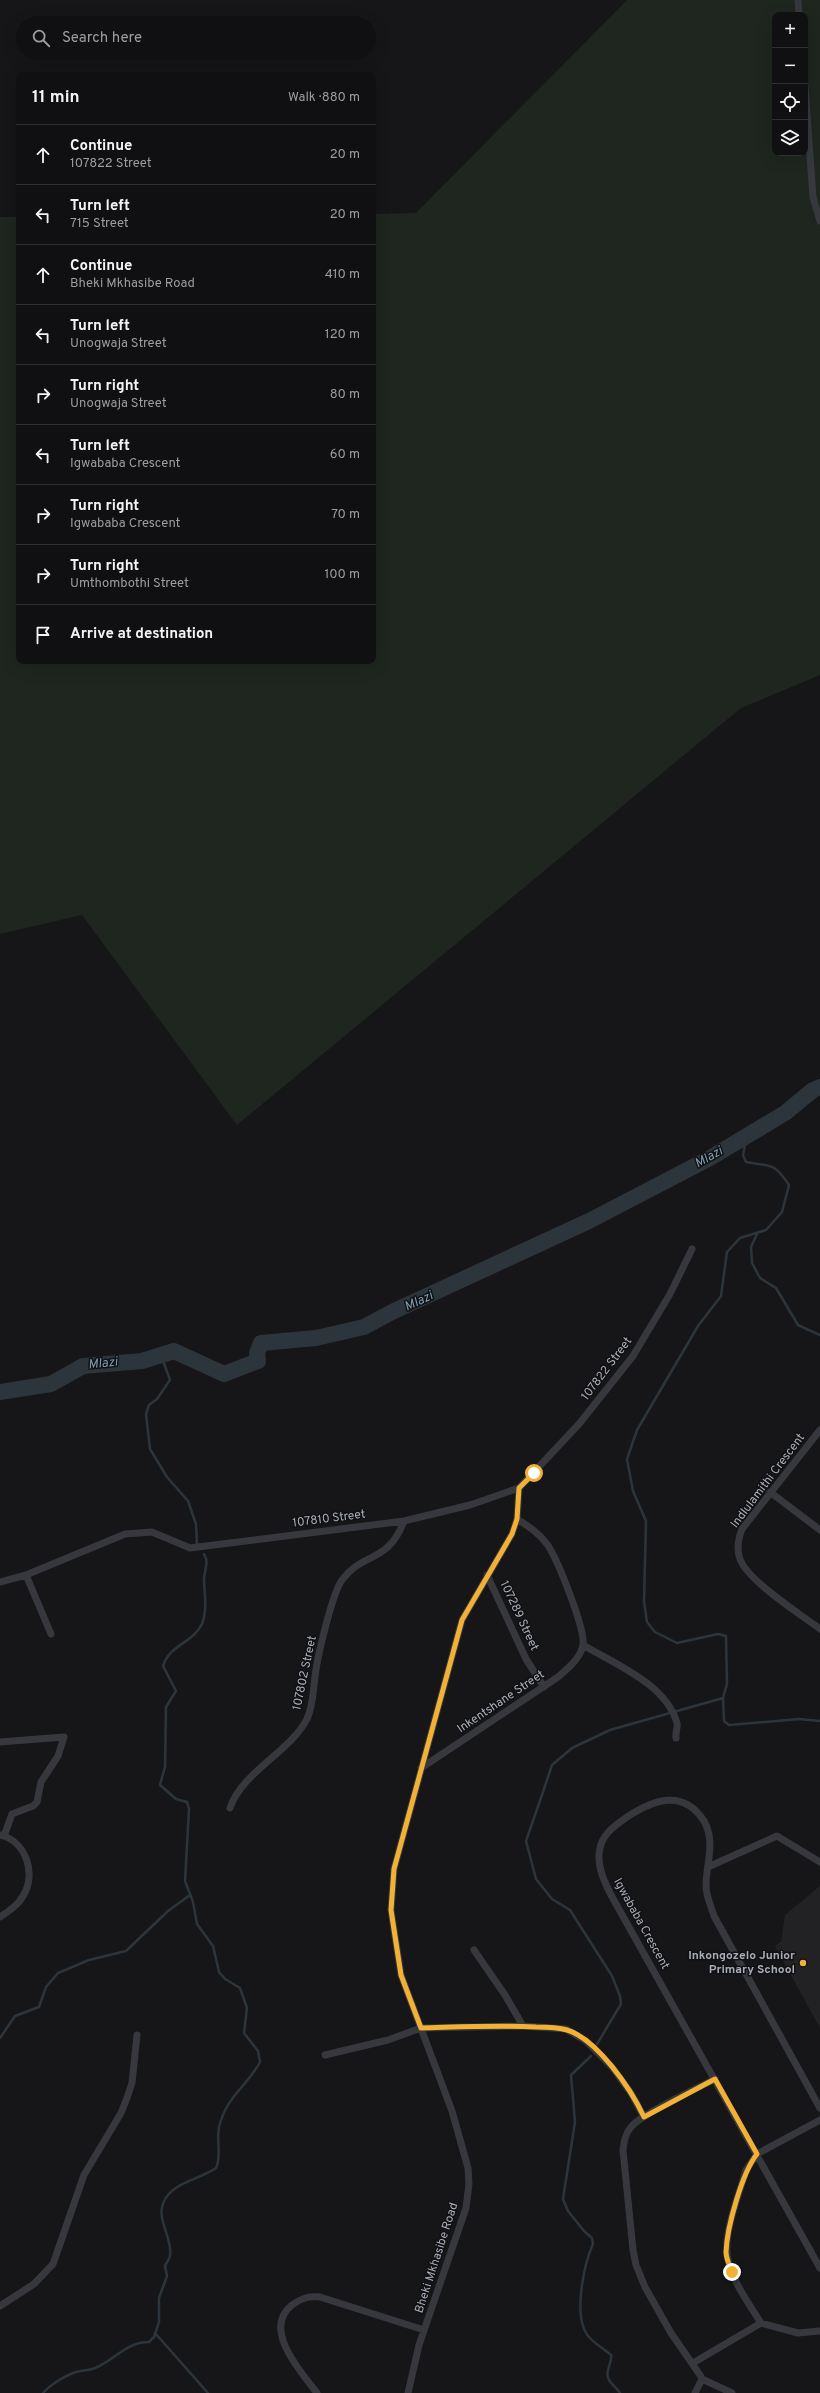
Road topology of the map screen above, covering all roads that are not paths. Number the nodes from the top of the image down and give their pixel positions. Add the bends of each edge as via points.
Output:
1 (798, 0) edge
2 (799, 12) edge
3 (807, 120) edge
4 (820, 221) edge
5 (692, 1248) dead end
6 (820, 1430) edge
7 (519, 1488) junction
8 (770, 1492) junction
9 (517, 1519) junction
10 (404, 1521) junction
11 (820, 1530) edge
12 (26, 1575) junction
13 (487, 1575) junction
14 (0, 1582) edge
15 (820, 1629) edge
16 (51, 1634) dead end
17 (583, 1646) junction
18 (544, 1687) junction
19 (676, 1738) dead end
20 (0, 1742) edge
21 (421, 1768) junction
22 (230, 1808) dead end
23 (2, 1835) edge
24 (820, 1862) edge
25 (708, 1867) junction
26 (0, 1917) edge
27 (474, 1950) dead end
28 (523, 2026) junction
29 (421, 2028) junction
30 (137, 2035) dead end
31 (325, 2054) dead end
32 (715, 2079) junction
33 (820, 2108) edge
34 (644, 2117) junction
35 (820, 2120) edge
36 (757, 2154) junction
37 (820, 2268) edge
38 (0, 2306) edge
39 (761, 2323) junction
40 (424, 2330) junction
41 (820, 2331) edge
42 (693, 2363) junction
43 (702, 2379) junction
44 (317, 2393) edge
45 (408, 2393) edge
46 (695, 2393) edge
47 (732, 2393) edge

1 - 2 street
3 - 4 street via 813,197
5 - 7 street, 107822 Street via 676,1284 633,1356 579,1424
6 - 8 street, Indlulamithi Crescent
7 - 9 street, Bheki Mkhasibe Road
7 - 10 street, 107810 Street via 450,1511
8 - 11 street
8 - 15 street, Indlulamithi Crescent via 742,1529 738,1548 740,1559 754,1578
9 - 13 street, Bheki Mkhasibe Road via 512,1534
9 - 17 street via 538,1534 553,1553 581,1627
10 - 12 street, 107810 Street via 190,1548 160,1534 142,1531 125,1534
10 - 22 street, 107802 Street via 400,1533 389,1547 357,1566 341,1580 319,1654 307,1718 296,1734 240,1790
12 - 14 street
12 - 16 street
13 - 18 street, 107289 Street via 526,1659
13 - 21 street, Bheki Mkhasibe Road via 462,1620
17 - 18 street, Inkentshane Street via 573,1663
17 - 19 street via 635,1675 661,1696 671,1709 677,1725
18 - 21 street, Inkentshane Street
20 - 23 street via 64,1737 58,1756 41,1782 37,1802 12,1814
21 - 29 street, Bheki Mkhasibe Road via 394,1869 391,1892 401,1975
23 - 26 street via 12,1839 22,1850 28,1864 29,1876 23,1896 14,1907
24 - 25 street via 777,1836
25 - 32 street, Igwababa Crescent via 711,1845 707,1827 692,1807 678,1801 659,1800 642,1807 612,1827 600,1847 600,1864 611,1895
25 - 33 street, Igwababa Crescent via 706,1887 714,1916
27 - 28 street
28 - 29 street
28 - 34 street via 566,2030 580,2037 623,2079
29 - 31 street via 388,2040
29 - 40 street, Bheki Mkhasibe Road via 452,2111 468,2168 469,2184 466,2208
30 - 38 street via 132,2083 127,2098 121,2113 84,2175 51,2267 34,2284
32 - 34 street
32 - 36 street, Igwababa Crescent
34 - 42 street via 631,2126 625,2136 623,2150 636,2265 664,2321
35 - 36 street
36 - 37 street, Igwababa Crescent
36 - 39 street via 746,2170 729,2230 726,2252 732,2272
39 - 41 street via 798,2333
39 - 42 street
40 - 44 street via 320,2297 302,2298 288,2308 284,2315 282,2340
40 - 45 street, Bheki Mkhasibe Road
42 - 43 street
43 - 46 street
43 - 47 street

